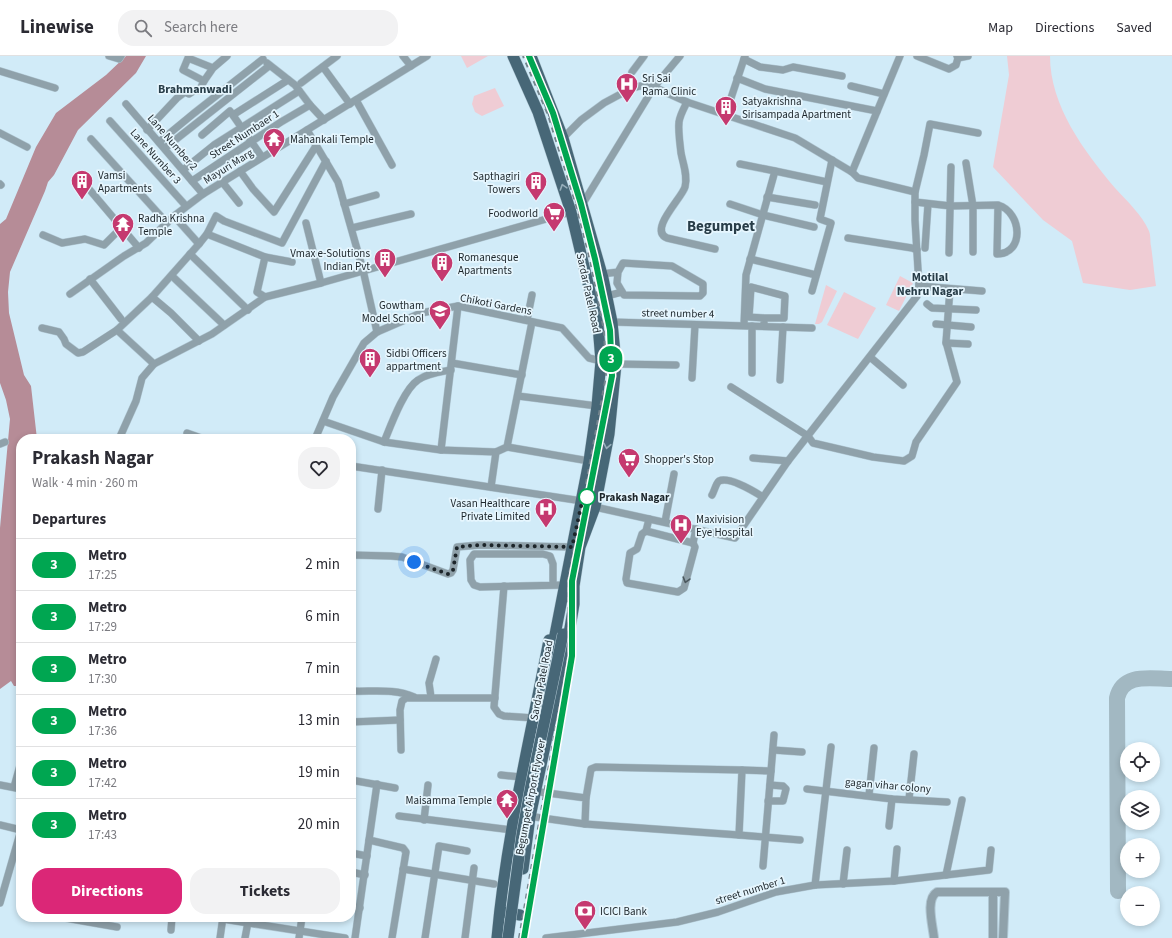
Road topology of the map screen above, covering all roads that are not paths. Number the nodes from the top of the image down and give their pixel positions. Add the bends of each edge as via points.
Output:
1 (109, 56) edge
2 (120, 56) edge
3 (227, 56) edge
4 (337, 56) edge
5 (403, 56) edge
6 (427, 56) edge
7 (512, 56) edge
8 (531, 56) edge
9 (644, 56) edge
10 (680, 56) edge
11 (900, 56) edge
12 (917, 56) edge
13 (968, 56) edge
14 (958, 57) edge
15 (262, 58) edge
16 (745, 58) edge
17 (269, 66) junction
18 (411, 66) junction
19 (323, 67) junction
20 (213, 68) junction
21 (0, 71) edge
22 (632, 72) dead end
23 (842, 76) dead end
24 (737, 78) junction
25 (288, 80) junction
26 (204, 81) junction
27 (301, 83) dead end
28 (851, 86) dead end
29 (654, 87) junction
30 (55, 88) dead end
31 (299, 91) junction
32 (884, 94) junction
33 (353, 102) junction
34 (687, 102) junction
35 (126, 104) dead end
36 (310, 105) junction
37 (877, 111) junction
38 (233, 115) junction
39 (725, 116) junction
40 (324, 120) junction
41 (110, 121) dead end
42 (242, 128) junction
43 (147, 130) junction
44 (307, 130) junction
45 (0, 132) edge
46 (978, 133) dead end
47 (202, 135) dead end
48 (563, 138) junction
49 (92, 139) dead end
50 (159, 142) junction
51 (252, 142) junction
52 (316, 146) junction
53 (27, 147) dead end
54 (165, 148) junction
55 (262, 157) junction
56 (832, 160) junction
57 (326, 161) junction
58 (966, 163) dead end
59 (740, 164) dead end
60 (392, 165) dead end
61 (951, 167) dead end
62 (182, 170) junction
63 (240, 171) junction
64 (775, 171) junction
65 (852, 172) junction
66 (192, 181) junction
67 (223, 182) junction
68 (827, 182) junction
69 (89, 189) dead end
70 (915, 192) junction
71 (203, 194) junction
72 (376, 195) dead end
73 (768, 197) junction
74 (915, 202) junction
75 (239, 204) dead end
76 (344, 204) junction
77 (730, 204) dead end
78 (928, 204) junction
79 (582, 205) junction
80 (815, 205) dead end
81 (998, 205) junction
82 (186, 206) junction
83 (951, 206) junction
84 (973, 206) junction
85 (572, 212) junction
86 (412, 214) dead end
87 (763, 215) junction
88 (174, 216) junction
89 (167, 223) junction
90 (306, 223) dead end
91 (122, 227) junction
92 (814, 227) dead end
93 (352, 228) junction
94 (207, 234) junction
95 (43, 235) dead end
96 (848, 238) dead end
97 (199, 244) junction
98 (139, 248) junction
99 (925, 248) dead end
100 (715, 249) dead end
101 (917, 250) junction
102 (973, 252) dead end
103 (949, 253) dead end
104 (190, 254) junction
105 (265, 257) junction
106 (750, 258) junction
107 (292, 262) dead end
108 (363, 270) junction
109 (618, 272) junction
110 (602, 274) junction
111 (816, 275) junction
112 (172, 276) junction
113 (90, 279) junction
114 (321, 283) junction
115 (920, 286) junction
116 (950, 289) junction
117 (812, 290) dead end
118 (982, 291) dead end
119 (622, 292) junction
120 (70, 294) dead end
121 (532, 295) dead end
122 (607, 296) junction
123 (152, 297) junction
124 (265, 297) junction
125 (927, 304) dead end
126 (458, 306) junction
127 (948, 308) junction
128 (248, 310) junction
129 (976, 310) dead end
130 (764, 318) junction
131 (121, 319) dead end
132 (530, 321) junction
133 (612, 322) junction
134 (936, 324) dead end
135 (224, 325) junction
136 (695, 325) junction
137 (744, 325) junction
138 (947, 325) junction
139 (752, 326) junction
140 (764, 326) junction
141 (783, 327) junction
142 (970, 327) dead end
143 (42, 328) dead end
144 (812, 328) dead end
145 (117, 330) junction
146 (377, 332) junction
147 (199, 341) junction
148 (946, 343) junction
149 (968, 344) dead end
150 (870, 357) junction
151 (601, 361) junction
152 (154, 364) junction
153 (616, 364) junction
154 (676, 365) dead end
155 (452, 367) junction
156 (752, 373) dead end
157 (522, 375) junction
158 (692, 378) dead end
159 (780, 380) dead end
160 (903, 385) dead end
161 (731, 387) dead end
162 (518, 396) junction
163 (597, 406) junction
164 (323, 421) junction
165 (187, 433) dead end
166 (120, 434) edge
167 (190, 434) edge
168 (317, 434) edge
169 (808, 436) junction
170 (384, 442) junction
171 (507, 447) junction
172 (441, 450) junction
173 (496, 452) junction
174 (753, 458) dead end
175 (589, 461) junction
176 (788, 461) junction
177 (356, 467) edge
178 (382, 470) junction
179 (674, 474) dead end
180 (491, 487) junction
181 (712, 495) dead end
182 (763, 497) junction
183 (582, 502) junction
184 (595, 507) junction
185 (378, 509) dead end
186 (649, 519) junction
187 (665, 522) junction
188 (696, 529) junction
189 (646, 531) junction
190 (693, 543) junction
191 (572, 547) junction
192 (356, 555) edge
193 (553, 585) junction
194 (504, 586) junction
195 (569, 586) junction
196 (558, 630) junction
197 (436, 659) dead end
198 (356, 691) edge
199 (414, 697) junction
200 (431, 697) junction
201 (495, 698) junction
202 (534, 718) junction
203 (400, 720) junction
204 (356, 722) edge
205 (774, 735) dead end
206 (830, 747) dead end
207 (874, 748) dead end
208 (401, 750) dead end
209 (773, 750) junction
210 (802, 752) dead end
211 (914, 754) dead end
212 (742, 770) junction
213 (771, 771) junction
214 (501, 775) dead end
215 (521, 777) junction
216 (356, 781) edge
217 (377, 784) junction
218 (0, 785) edge
219 (428, 785) dead end
220 (770, 785) junction
221 (16, 788) edge
222 (396, 788) dead end
223 (807, 788) dead end
224 (826, 790) junction
225 (540, 792) dead end
226 (869, 795) junction
227 (586, 798) junction
228 (892, 799) junction
229 (909, 799) junction
230 (962, 800) dead end
231 (768, 801) junction
232 (947, 802) dead end
233 (399, 816) dead end
234 (535, 817) dead end
235 (424, 820) junction
236 (585, 824) junction
237 (0, 825) edge
238 (889, 826) dead end
239 (16, 829) edge
240 (512, 830) junction
241 (739, 835) junction
242 (765, 836) junction
243 (369, 840) junction
244 (800, 840) dead end
245 (16, 847) edge
246 (896, 849) dead end
247 (467, 850) dead end
248 (847, 850) dead end
249 (991, 850) dead end
250 (356, 854) edge
251 (367, 856) junction
252 (763, 866) dead end
253 (474, 868) dead end
254 (403, 869) junction
255 (356, 873) edge
256 (365, 875) junction
257 (435, 875) junction
258 (946, 875) junction
259 (472, 881) junction
260 (894, 881) junction
261 (494, 884) dead end
262 (843, 884) junction
263 (815, 885) junction
264 (993, 893) junction
265 (0, 903) edge
266 (356, 907) edge
267 (360, 908) junction
268 (499, 911) junction
269 (518, 914) junction
270 (88, 922) edge
271 (172, 922) edge
272 (222, 922) edge
273 (249, 922) edge
274 (256, 922) edge
275 (301, 922) edge
276 (117, 927) dead end
277 (171, 930) dead end
278 (299, 935) edge
279 (220, 938) edge
280 (245, 938) edge
281 (345, 938) edge
282 (355, 938) edge
283 (392, 938) edge
284 (426, 938) edge
285 (465, 938) edge
286 (497, 938) edge
287 (503, 938) edge
288 (508, 938) edge
289 (513, 938) edge
290 (546, 938) edge
291 (934, 938) edge
292 (993, 938) edge
293 (1003, 938) edge

1 - 2 street via 119,59
3 - 20 street
4 - 19 street
5 - 18 street
6 - 18 street, Mayuri Marg
85 -> 7 main road, Sardar Patel Road via 538,112
8 - 48 main road, Sardar Patel Road
9 - 22 street
10 - 29 street
11 - 32 street
12 - 14 street via 949,69 956,65
13 - 14 street
15 - 17 street
15 - 50 street
16 - 23 street via 760,67 783,70 793,67
16 - 24 street
17 - 25 street
17 - 54 street
18 - 33 street, Mayuri Marg
19 - 27 street
19 - 33 street
20 - 26 street
20 - 26 street via 188,58 183,70
21 - 30 street
24 - 37 street via 765,89
24 - 39 street
25 - 31 street
25 - 38 street
26 - 43 street via 199,91 195,90 189,94 185,92 177,98
28 - 32 street
29 - 34 street
29 - 48 street via 640,86 630,89 581,120
29 - 79 street
31 - 36 street
31 - 42 street
32 - 37 street
33 - 40 street, Mayuri Marg
33 - 60 street
34 - 39 street
34 - 100 street via 679,124 685,187 660,229 661,234 667,238
35 - 43 street, Lane Number 2
36 - 40 street
36 - 51 street, Street Numbaer 1
37 - 65 street
38 - 42 street
38 - 47 street via 230,111
39 - 56 street via 795,138
40 - 44 street, Mayuri Marg
41 - 82 street, Lane Number 3
42 - 51 street
42 - 62 street via 214,145
43 - 50 street, Lane Number 2
44 - 52 street
44 - 55 street, Mayuri Marg
45 - 53 street
46 - 70 street via 930,124
48 - 79 main road, Sardar Patel Road
49 - 89 street
50 - 54 street, Lane Number 2
51 - 55 street
51 - 66 street, Street Numbaer 1
52 - 57 street
52 - 63 street via 274,212
54 - 62 street, Lane Number 2
55 - 63 street, Mayuri Marg
56 - 65 street
56 - 68 street
57 - 76 street via 338,182
57 - 94 street via 282,242 216,216
58 - 84 street
59 - 64 street
61 - 83 street
62 - 66 street, Lane Number 2
63 - 67 street, Mayuri Marg
64 - 68 street
64 - 73 street
65 - 70 street via 858,178
66 - 71 street, Lane Number 2
67 - 71 street, Mayuri Marg
67 - 75 street
68 - 111 street via 820,219 832,223
69 - 91 street
70 - 74 street
71 - 82 street, Mayuri Marg
72 - 76 street
73 - 80 street
73 - 87 street
74 - 78 street
74 - 101 street
76 - 93 street
77 - 87 street
78 - 83 street
78 - 99 street
79 - 110 main road, Sardar Patel Road
81 - 81 street via 997,254 1005,254 1015,243 1016,225 1010,212
81 - 84 street
82 - 88 street, Mayuri Marg
83 - 84 street
83 - 103 street
84 - 102 street
85 - 108 street
85 - 151 main road, Sardar Patel Road via 598,325
86 - 93 street
87 - 92 street
87 - 106 street
88 - 89 street, Mayuri Marg
88 - 97 street
89 - 98 street, Mayuri Marg
90 - 114 street
91 - 95 street via 104,245 85,239 62,242
91 - 98 street
93 - 108 street
94 - 97 street
94 - 105 street
96 - 101 street
97 - 104 street
98 - 113 street, Mayuri Marg
101 - 115 street
104 - 112 street
104 - 128 street
105 - 107 street
105 - 124 street via 257,292
106 - 111 street
106 - 137 street via 746,275
108 - 114 street
108 - 146 street
109 - 110 street
109 - 119 street via 617,283
109 - 119 street via 624,264 672,266 703,284 700,296 624,295
110 - 122 main road, Sardar Patel Road
111 - 117 street
112 - 123 street
112 - 135 street
113 - 120 street, Mayuri Marg
113 - 131 street
114 - 124 street
115 - 116 street
115 - 150 street via 917,296
116 - 118 street
116 - 127 street
119 - 122 street
121 - 132 street
122 - 133 main road, Sardar Patel Road
123 - 145 street
123 - 147 street
124 - 128 street
125 - 127 street via 932,308
126 - 132 street, Chikoti Gardens
126 - 146 street, Chikoti Gardens via 421,313
126 - 155 street
127 - 129 street
127 - 138 street
128 - 135 street
130 - 130 street via 784,318 785,296 751,287 749,317
130 - 140 street
132 - 151 street, Chikoti Gardens via 562,328 589,358
132 - 157 street
133 - 136 street, street number 4
133 - 153 main road, Sardar Patel Road
134 - 138 street
135 - 147 street
136 - 137 street, street number 4
136 - 158 street
137 - 139 street, street number 4
138 - 142 street
138 - 148 street
139 - 140 street, street number 4
139 - 156 street
140 - 141 street, street number 4
141 - 144 street, street number 4
141 - 159 street
143 - 145 street via 59,332 66,344 78,354
145 - 152 street
146 - 164 street, Chikoti Gardens via 364,343 332,397
147 - 152 street
148 - 149 street
148 - 169 street via 957,382 916,442 912,456 904,461 873,457 813,443
150 - 160 street
150 - 169 street
151 - 163 main road, Sardar Patel Road
152 - 166 street via 142,378 136,401
153 - 154 street
153 -> 184 main road, Sardar Patel Road via 609,434
155 - 157 street
155 - 170 street via 419,379 411,386
155 - 172 street
157 - 162 street
161 - 169 street
162 - 163 street
162 - 171 street
163 - 175 main road, Sardar Patel Road
164 - 168 street, Chikoti Gardens
164 - 170 street
165 - 167 street
169 - 176 street
170 - 172 street
171 - 173 street
171 - 175 street
172 - 173 street
173 - 180 street
174 - 176 street
175 - 183 main road, Sardar Patel Road
176 - 182 street
177 - 178 street
178 - 180 street
178 - 185 street
179 - 187 street
180 - 183 street
181 - 182 street via 717,483 721,481 738,483
182 - 188 street via 734,538
183 - 191 main road, Sardar Patel Road
184 - 186 street
184 - 195 main road, Sardar Patel Road
186 - 187 street
186 - 189 street
187 - 188 street
188 - 190 street
189 - 190 street
190 -> 189 street via 695,547 684,588 678,592 627,583 630,553 637,549 642,534
191 - 192 street via 457,547 453,570 448,574 402,557
191 - 195 main road, Sardar Patel Road
193 - 194 street
193 - 194 street via 554,564 550,556 474,554 470,560 471,580 474,585
193 - 195 street
194 - 201 street
195 - 196 main road, Begumpet Airport Flyover
195 - 269 main road, Sardar Patel Road via 574,604 530,817
196 - 202 main road, Sardar Patel Road via 550,635
196 - 287 main road, Begumpet Airport Flyover via 521,807
196 - 288 main road, Begumpet Airport Flyover, bridge via 522,834
197 - 200 street via 430,683
198 - 199 street via 395,692
199 - 200 street
199 - 203 street via 402,701
200 - 201 street
201 - 202 street via 494,707 499,714
202 - 215 main road, Sardar Patel Road
203 - 204 street
203 - 208 street
205 - 209 street
206 - 224 street
207 - 226 street
209 - 210 street
209 - 213 street
211 - 229 street
212 - 213 street
212 - 227 street via 596,767 591,769
212 - 241 street
213 - 220 street
214 - 215 street
215 - 240 main road, Sardar Patel Road
216 - 217 street
217 - 222 street
217 - 243 street
218 - 221 street
219 - 235 street
220 - 231 street
220 - 231 street via 784,786 786,789 782,802
223 - 224 street, gagan vihar colony
224 - 226 street, gagan vihar colony
224 - 263 street
225 - 227 street
226 - 228 street, gagan vihar colony
227 - 236 street
228 - 229 street, gagan vihar colony
228 - 238 street
229 - 232 street, gagan vihar colony
230 - 258 street
231 - 242 street
233 - 235 street
234 - 236 street
235 - 240 street
236 - 241 street
237 - 239 street
240 - 268 main road, Sardar Patel Road
241 - 242 street
242 - 244 street
242 - 252 street
243 - 251 street
243 - 254 street via 405,850
245 - 265 street
246 - 260 street
247 - 257 street via 439,846
248 - 262 street
249 - 258 street, street number 1 via 989,870
250 - 251 street
251 - 256 street
253 - 259 street
254 - 257 street
254 - 283 street
255 - 256 street
256 - 267 street
257 - 259 street
257 - 284 street
258 - 260 street, street number 1
259 - 261 street
259 - 285 street
260 - 262 street, street number 1
262 - 263 street, street number 1
263 - 290 street, street number 1 via 776,892 718,912 677,922
264 - 291 street via 936,892 930,901
264 - 292 street
264 - 293 street via 1005,892
266 - 267 street
267 - 282 street
268 - 269 main road
268 - 286 main road, Sardar Patel Road
269 - 289 main road, Sardar Patel Road
270 - 276 street
271 - 277 street
272 - 279 street
273 - 280 street
274 - 278 street
275 - 278 street
278 - 281 street

